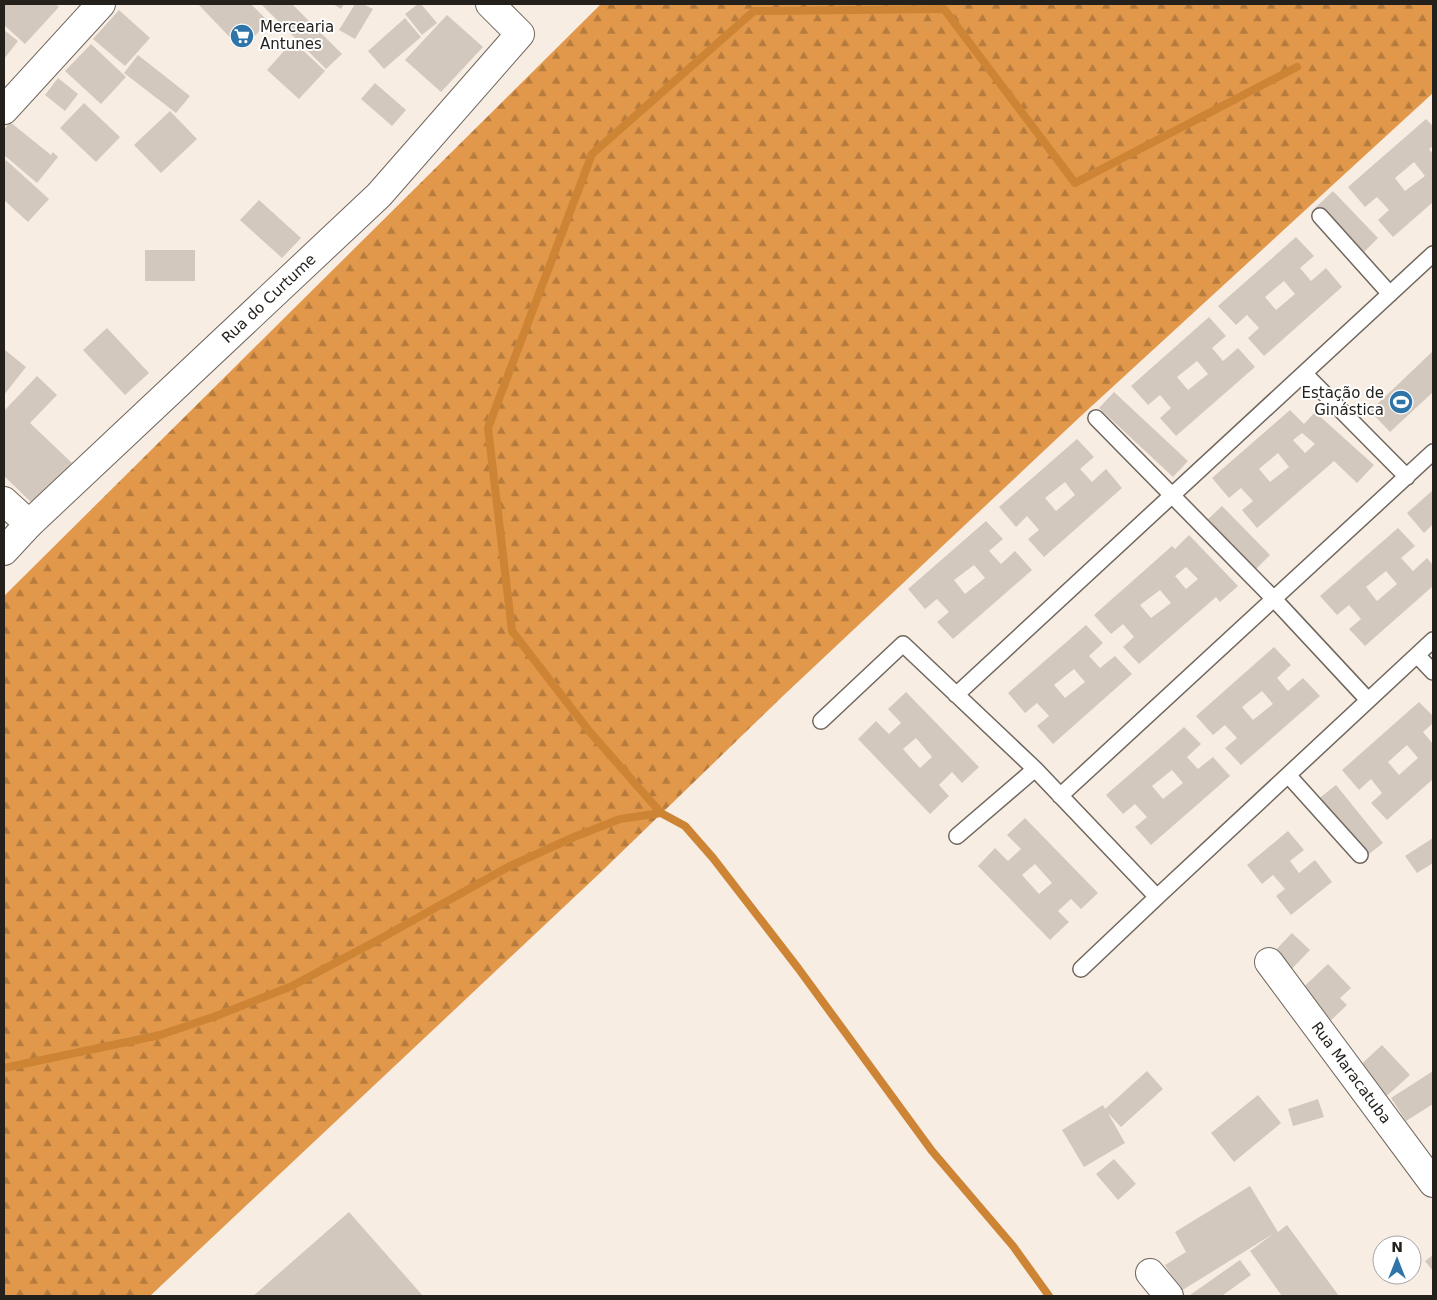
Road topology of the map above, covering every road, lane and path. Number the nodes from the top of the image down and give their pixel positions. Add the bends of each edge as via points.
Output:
1 (101, 4) edge
2 (490, 4) edge
3 (4, 110) edge
4 (1320, 216) dead end
5 (1433, 254) edge
6 (1390, 294) junction
7 (1305, 374) junction
8 (1096, 418) dead end
9 (1433, 452) edge
10 (1407, 477) junction
11 (1171, 496) junction
12 (4, 501) edge
13 (29, 524) junction
14 (4, 551) edge
15 (1274, 599) junction
16 (1433, 640) edge
17 (1417, 655) junction
18 (1433, 672) edge
19 (956, 695) junction
20 (1368, 700) junction
21 (820, 721) dead end
22 (1035, 769) junction
23 (1288, 775) junction
24 (1060, 796) junction
25 (957, 836) dead end
26 (1360, 855) dead end
27 (1157, 897) junction
28 (1269, 962) dead end
29 (1081, 969) dead end
30 (1433, 1183) edge
31 (1150, 1273) dead end
32 (1169, 1296) edge

1 - 3 street
2 - 13 street, Rua do Curtume via 520,34 379,195
4 - 6 lane
5 - 6 lane
6 - 7 lane
7 - 10 lane
7 - 11 lane
8 - 11 lane
9 - 10 lane
10 - 15 lane
11 - 15 lane
11 - 19 lane
12 - 13 street
13 - 14 street, Rua do Curtume
15 - 20 lane
15 - 24 lane
16 - 17 lane
17 - 18 lane
17 - 20 lane
19 - 21 lane via 903,644
19 - 22 lane
20 - 23 lane
22 - 24 lane
22 - 25 lane
23 - 26 lane
23 - 27 lane
24 - 27 lane
27 - 29 lane
28 - 30 street, Rua Maracatuba
31 - 32 street

